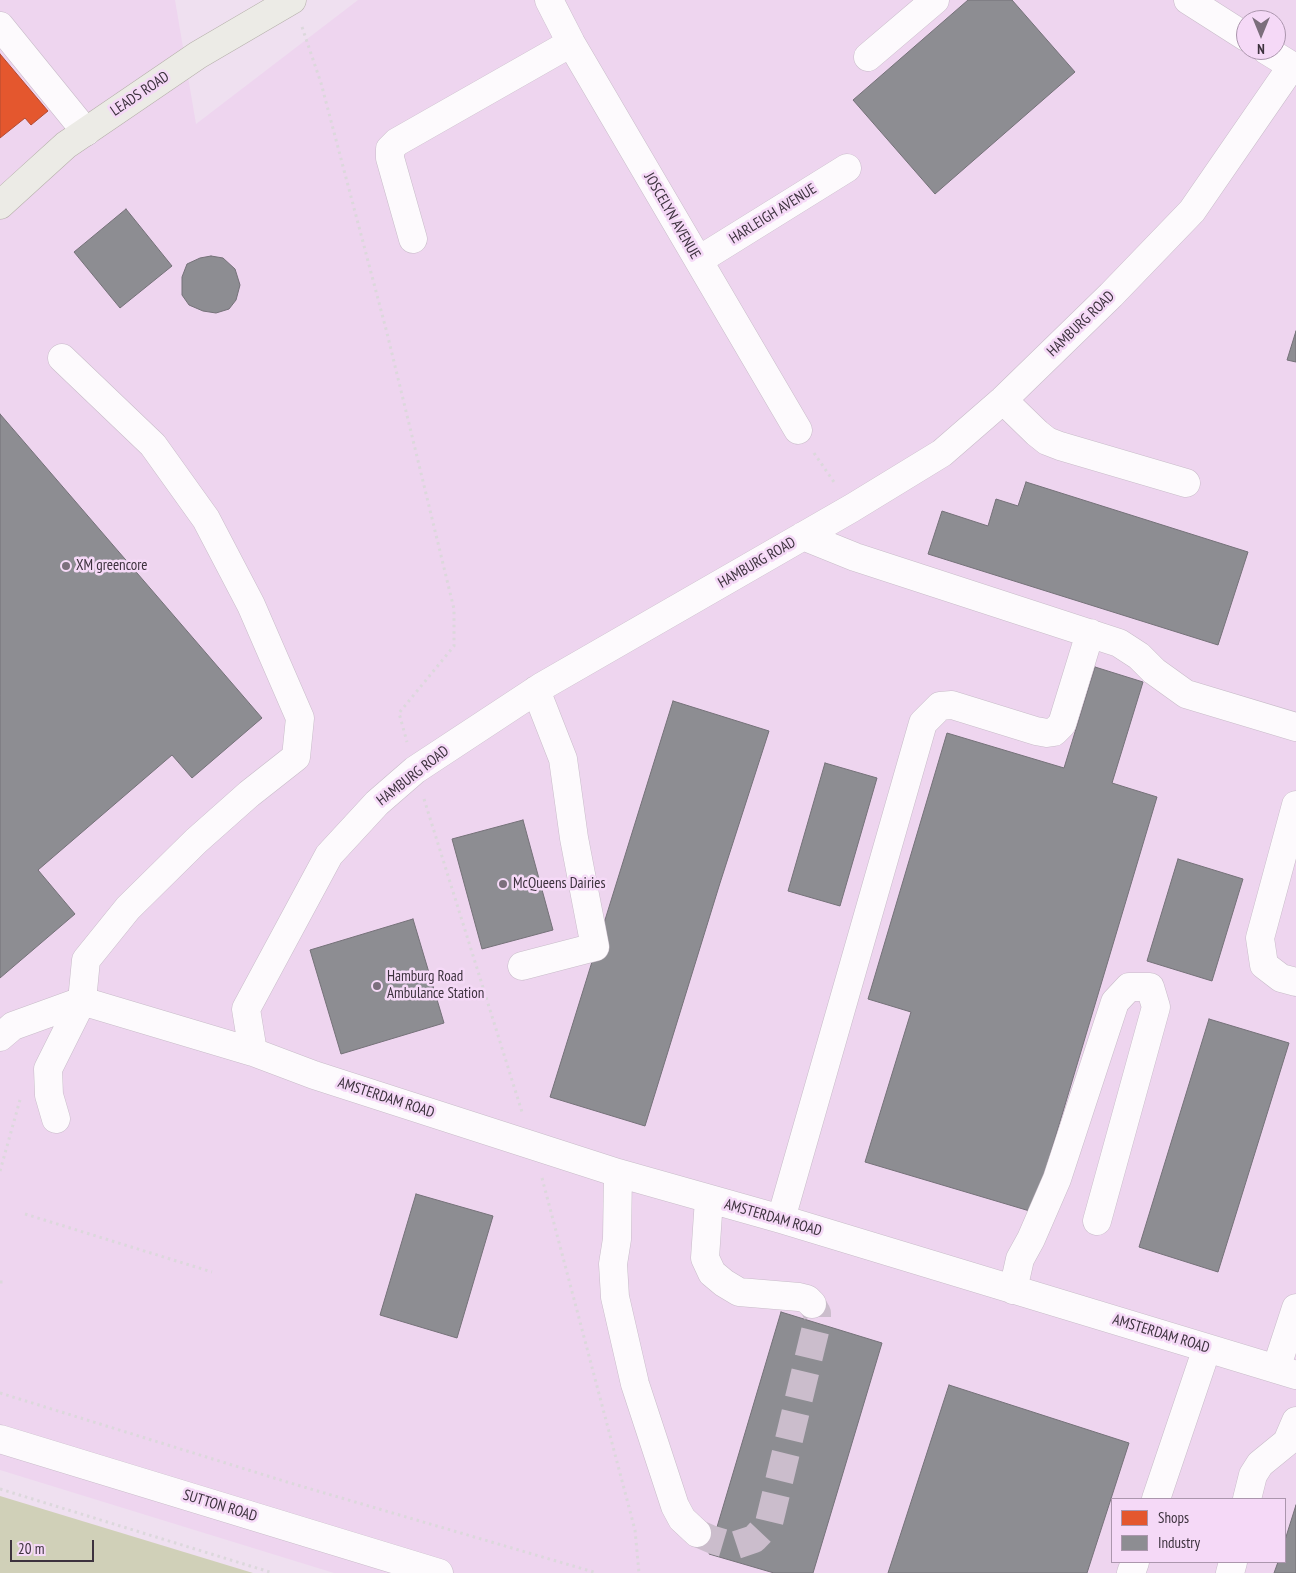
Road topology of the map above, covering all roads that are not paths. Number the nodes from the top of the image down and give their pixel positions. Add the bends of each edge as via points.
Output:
1 (549, 0) edge
2 (935, 0) edge
3 (1192, 1) edge
4 (263, 7) edge
5 (296, 9) edge
6 (0, 26) edge
7 (1236, 30) edge
8 (571, 43) junction
9 (868, 58) dead end
10 (1294, 66) edge
11 (86, 132) junction
12 (847, 168) dead end
13 (0, 205) edge
14 (413, 239) dead end
15 (699, 260) junction
16 (62, 358) dead end
17 (1003, 400) junction
18 (798, 430) road end
19 (1186, 483) dead end
20 (803, 536) junction
21 (1090, 633) junction
22 (536, 690) junction
23 (1296, 726) edge
24 (1296, 805) edge
25 (522, 966) dead end
26 (1296, 982) edge
27 (82, 1001) junction
28 (0, 1037) edge
29 (253, 1052) junction
30 (56, 1120) dead end
31 (618, 1173) junction
32 (709, 1199) junction
33 (781, 1220) junction
34 (1097, 1221) dead end
35 (1013, 1290) junction
36 (812, 1304) dead end
37 (1296, 1308) edge
38 (1207, 1348) junction
39 (1286, 1372) edge
40 (1296, 1424) edge
41 (0, 1439) edge
42 (1156, 1498) edge
43 (1248, 1498) edge
44 (697, 1533) tunnel mouth
45 (439, 1573) edge

1 - 8 street, JOSCELYN AVENUE
2 - 9 street
3 - 7 street
4 - 5 main road, LEADS ROAD
4 - 11 main road, LEADS ROAD
6 - 11 street
8 - 14 street via 397,142 390,149
8 - 15 street, JOSCELYN AVENUE
10 - 17 street, HAMBURG ROAD via 1192,211 1111,296
11 - 13 main road, LEADS ROAD via 66,145
12 - 15 street, HARLEIGH AVENUE
15 - 18 street, JOSCELYN AVENUE
16 - 27 street via 153,444 206,519 251,605 300,718 296,756 196,841 128,908 86,960
17 - 19 street via 1047,441
17 - 20 street, HAMBURG ROAD via 942,453
20 - 21 street
20 - 22 street, HAMBURG ROAD
21 - 23 street via 1118,643 1139,656 1186,694
21 - 33 street via 1062,724 1054,732 1036,731 952,705 940,706 923,723
22 - 25 street via 563,759 595,947
22 - 29 street, HAMBURG ROAD via 415,770 377,803 329,855 246,1009
24 - 26 street via 1260,938 1264,965 1281,978
27 - 28 street via 13,1026
27 - 29 street, AMSTERDAM ROAD
27 - 30 street via 48,1070 49,1095
29 - 31 street, AMSTERDAM ROAD via 314,1075
31 - 32 street, AMSTERDAM ROAD
31 - 44 street via 614,1297 635,1384 675,1506 682,1520
32 - 33 street, AMSTERDAM ROAD
32 - 36 street via 705,1258 712,1273 739,1292 799,1297
33 - 35 street, AMSTERDAM ROAD
34 - 35 street via 1156,1008 1150,987 1129,987 1115,1002 1057,1179 1020,1259
35 - 38 street, AMSTERDAM ROAD
37 - 39 street
38 - 39 street, AMSTERDAM ROAD
38 - 42 street
40 - 43 street via 1287,1442 1260,1464
41 - 45 street, SUTTON ROAD

